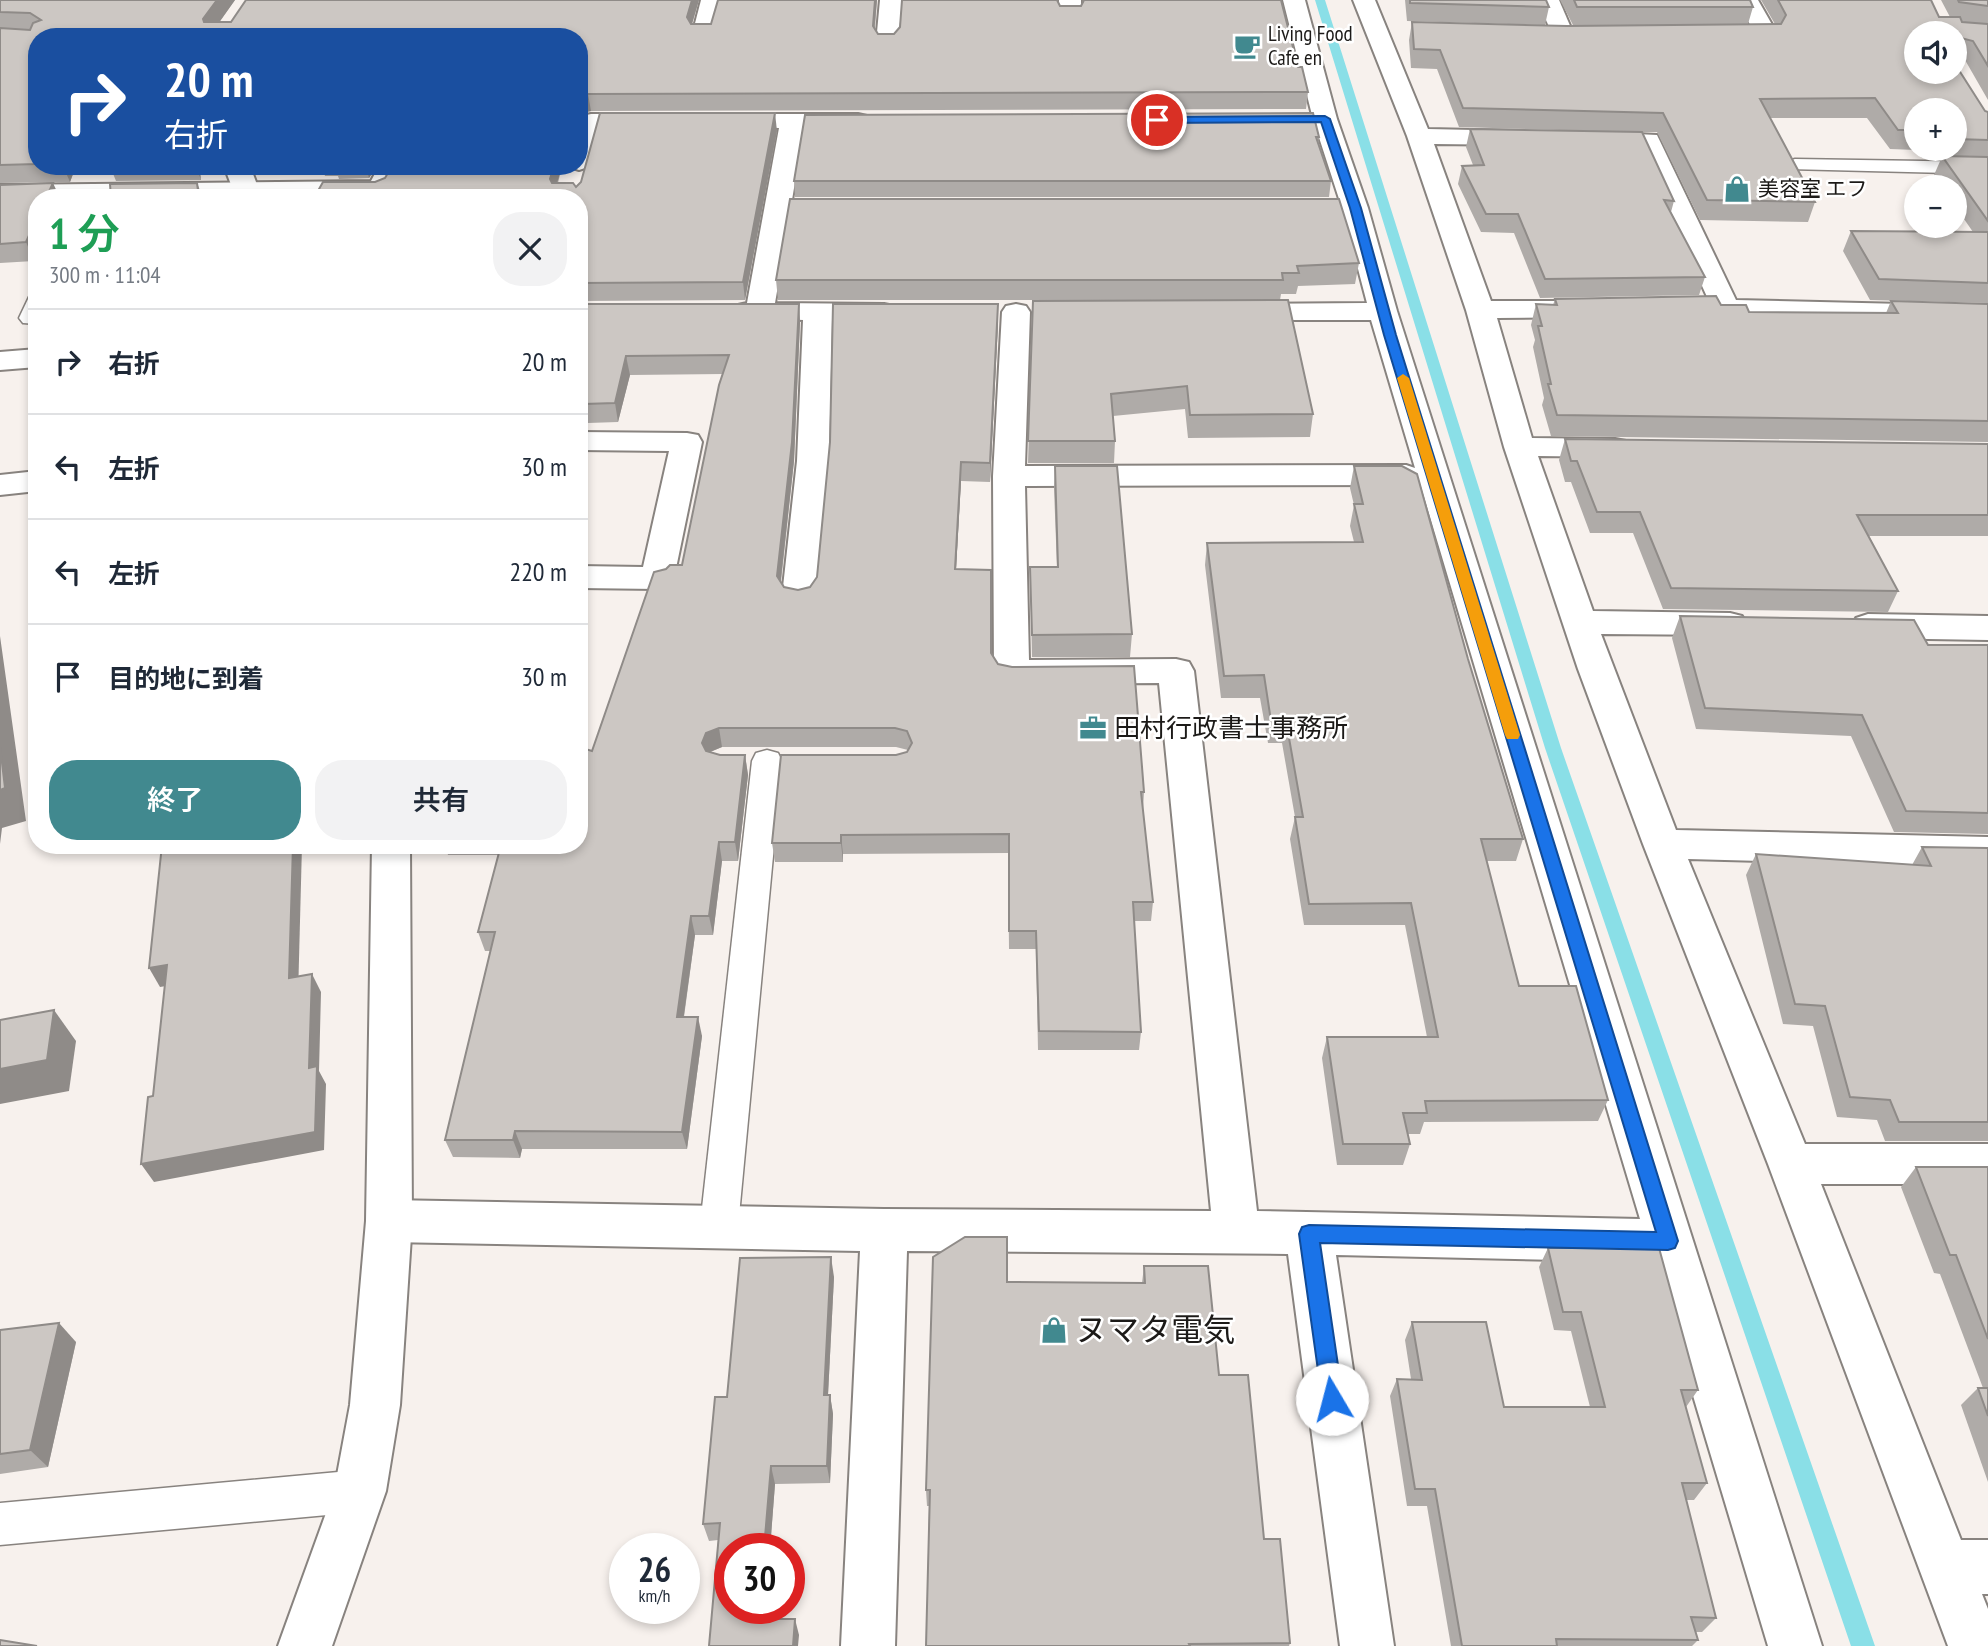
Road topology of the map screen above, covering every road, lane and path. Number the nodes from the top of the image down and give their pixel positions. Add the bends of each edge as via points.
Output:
1 (712, 0) edge
2 (891, 0) edge
3 (1294, 0) edge
4 (1548, 0) edge
5 (1747, 0) edge
6 (1379, 20) edge
7 (1536, 34) edge
8 (703, 35) edge
9 (1563, 35) junction
10 (1590, 35) edge
11 (1713, 35) edge
12 (887, 43) edge
13 (672, 121) edge
14 (699, 121) edge
15 (793, 121) junction
16 (877, 121) edge
17 (588, 131) edge
18 (1419, 136) junction
19 (1540, 138) edge
20 (1567, 138) edge
21 (1795, 166) edge
22 (1988, 168) edge
23 (244, 185) edge
24 (122, 189) edge
25 (380, 189) edge
26 (28, 192) edge
27 (0, 193) edge
28 (778, 208) junction
29 (860, 208) edge
30 (1725, 306) junction
31 (1670, 307) edge
32 (1616, 308) edge
33 (1480, 310) junction
34 (760, 311) junction
35 (818, 311) junction
36 (1383, 311) junction
37 (718, 312) edge
38 (911, 312) edge
39 (1017, 312) dead end
40 (1206, 312) edge
41 (1988, 314) edge
42 (28, 359) edge
43 (0, 361) edge
44 (588, 441) edge
45 (1519, 447) junction
46 (1643, 449) edge
47 (1433, 475) junction
48 (1009, 476) junction
49 (28, 482) edge
50 (0, 485) edge
51 (588, 577) edge
52 (799, 596) edge
53 (1579, 622) junction
54 (1756, 625) edge
55 (1838, 626) edge
56 (1988, 628) edge
57 (764, 761) dead end
58 (1662, 844) junction
59 (1988, 852) edge
60 (391, 854) edge
61 (1791, 1164) junction
62 (1988, 1164) edge
63 (389, 1221) junction
64 (719, 1226) junction
65 (884, 1230) junction
66 (1236, 1232) junction
67 (1309, 1234) junction
68 (1668, 1241) junction
69 (360, 1491) junction
70 (0, 1524) edge
71 (1966, 1567) edge
72 (305, 1646) edge
73 (868, 1646) edge
74 (1367, 1646) edge
75 (1795, 1646) edge
76 (1975, 1646) edge

1 - 8 street
2 - 12 street
3 - 36 street via 1311,119
4 - 9 street
5 - 11 street via 1767,35
6 - 18 street
7 - 9 street
9 - 10 street
13 - 17 street via 591,121
14 - 15 street
15 - 16 street
15 - 28 street
18 - 19 street
18 - 33 street
20 - 30 street via 1648,140
21 - 22 lane
23 - 24 street
23 - 25 street
26 - 27 street
28 - 29 street
28 - 34 street
30 - 31 street
30 - 41 street
32 - 33 street
33 - 45 street
34 - 35 street
34 - 37 street
35 - 38 street
35 - 52 street via 813,460
36 - 40 street
36 - 47 street
39 - 48 street
42 - 43 street
44 - 51 street via 687,442 657,578
45 - 46 street
45 - 53 street
47 - 48 street
47 - 68 street
48 - 66 street via 1012,672 1176,671
49 - 50 street
53 - 54 street
53 - 58 street
55 - 56 street
57 - 64 lane
58 - 59 street
58 - 61 street
60 - 63 street
61 - 62 street
61 - 71 street
63 - 64 street
63 - 69 street via 375,1405
64 - 65 street
65 - 66 street
65 - 73 street
66 - 67 street
67 - 68 street
67 - 74 street
68 - 75 street
69 - 70 lane
69 - 72 street
71 - 76 street

